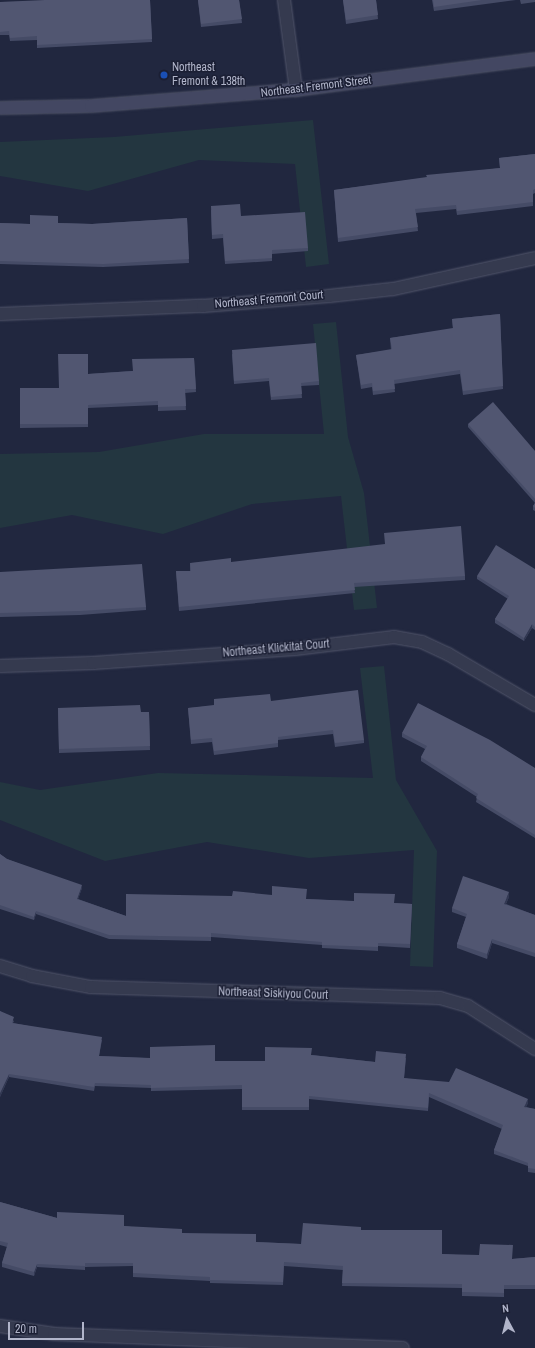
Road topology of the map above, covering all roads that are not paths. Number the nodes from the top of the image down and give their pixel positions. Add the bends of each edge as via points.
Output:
1 (284, 0) edge
2 (535, 59) edge
3 (296, 90) junction
4 (0, 108) edge
5 (535, 258) edge
6 (0, 314) edge
7 (0, 666) edge
8 (535, 705) edge
9 (0, 966) edge
10 (535, 1049) edge
11 (0, 1326) edge
12 (403, 1348) edge

1 - 3 street
2 - 3 street, Northeast Fremont Street
3 - 4 street, Northeast Fremont Street via 91,106
5 - 6 street, Northeast Fremont Court via 393,289 337,295 203,306
7 - 8 street, Northeast Klickitat Court via 93,663 287,649 394,637 422,642 448,654
9 - 10 street, Northeast Siskiyou Court via 32,976 91,987 440,998 468,1006
11 - 12 street via 54,1334

